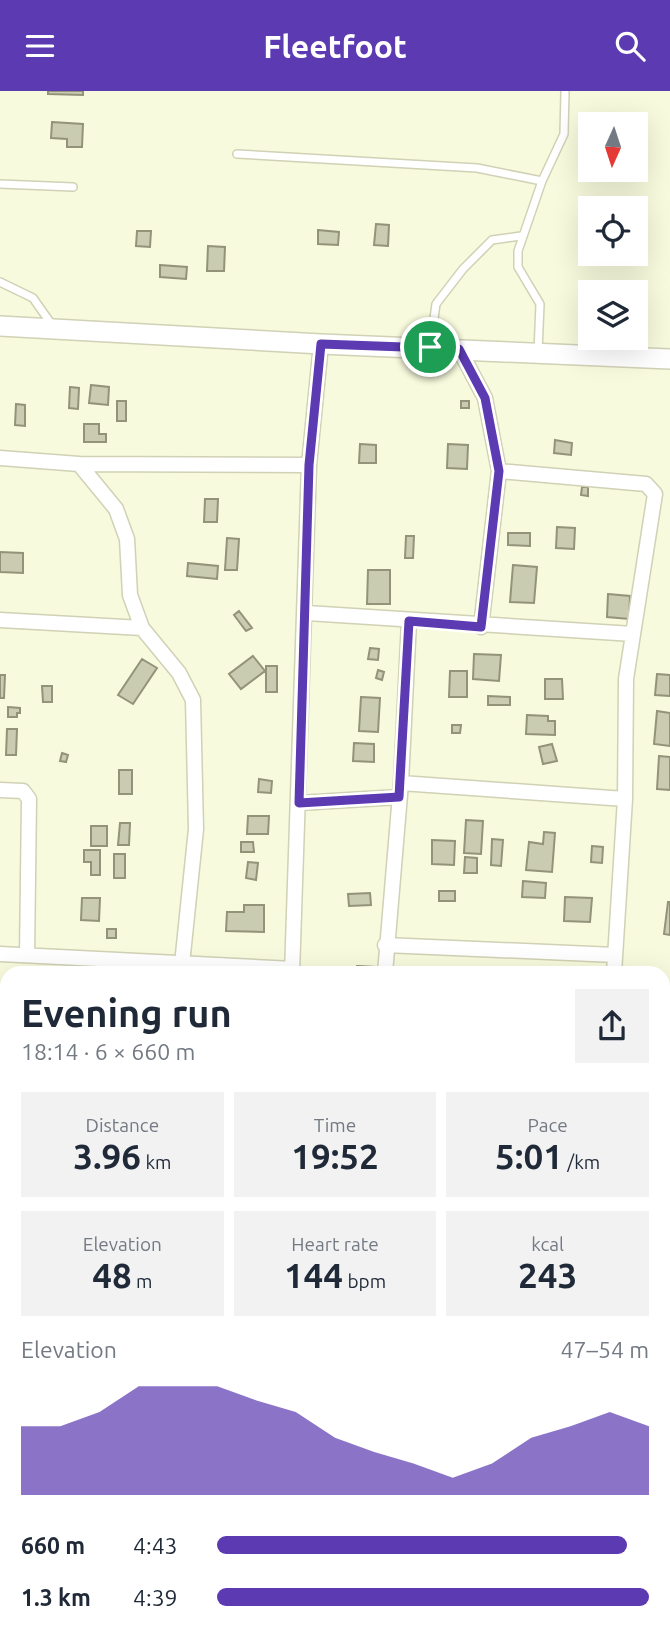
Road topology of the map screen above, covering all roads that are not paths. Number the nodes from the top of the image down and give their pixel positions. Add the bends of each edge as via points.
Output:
1 (565, 91) edge
2 (237, 154) dead end
3 (542, 181) junction
4 (0, 184) edge
5 (73, 187) dead end
6 (521, 236) junction
7 (0, 282) edge
8 (0, 326) edge
9 (54, 328) junction
10 (321, 344) junction
11 (430, 347) junction
12 (459, 349) junction
13 (538, 352) junction
14 (670, 359) edge
15 (0, 458) edge
16 (79, 464) junction
17 (309, 465) junction
18 (499, 471) junction
19 (307, 613) junction
20 (0, 620) edge
21 (409, 621) junction
22 (481, 627) junction
23 (142, 628) junction
24 (634, 635) junction
25 (0, 790) edge
26 (400, 790) junction
27 (625, 799) junction
28 (299, 803) junction
29 (385, 945) junction
30 (0, 954) edge
31 (27, 955) junction
32 (615, 955) junction
33 (182, 964) junction
34 (214, 966) edge
35 (293, 966) edge
36 (384, 966) edge
37 (614, 966) edge

1 - 3 lane via 564,134
2 - 3 lane via 477,168
3 - 6 lane
4 - 5 lane
6 - 11 lane via 492,240 463,269 436,304
6 - 13 lane via 518,267 540,304
7 - 9 lane via 33,298
8 - 9 street
9 - 10 street
10 - 11 street
10 - 17 street
11 - 12 street
12 - 13 street
12 - 18 street via 485,398
13 - 14 street
15 - 16 street
16 - 17 street
16 - 23 street via 120,519 127,539 130,595
17 - 19 street
18 - 22 street
18 - 24 street via 653,488 656,500
19 - 21 street
19 - 28 street
20 - 23 street
21 - 22 street
21 - 26 street
22 - 24 street
23 - 33 street via 188,686 195,713 195,829
24 - 27 street via 625,693
25 - 31 street via 23,791 29,799
26 - 27 street
26 - 28 street
26 - 29 street
27 - 32 street
28 - 35 street
29 - 32 street
29 - 36 street
30 - 31 street
31 - 33 street
32 - 37 street
33 - 34 street

